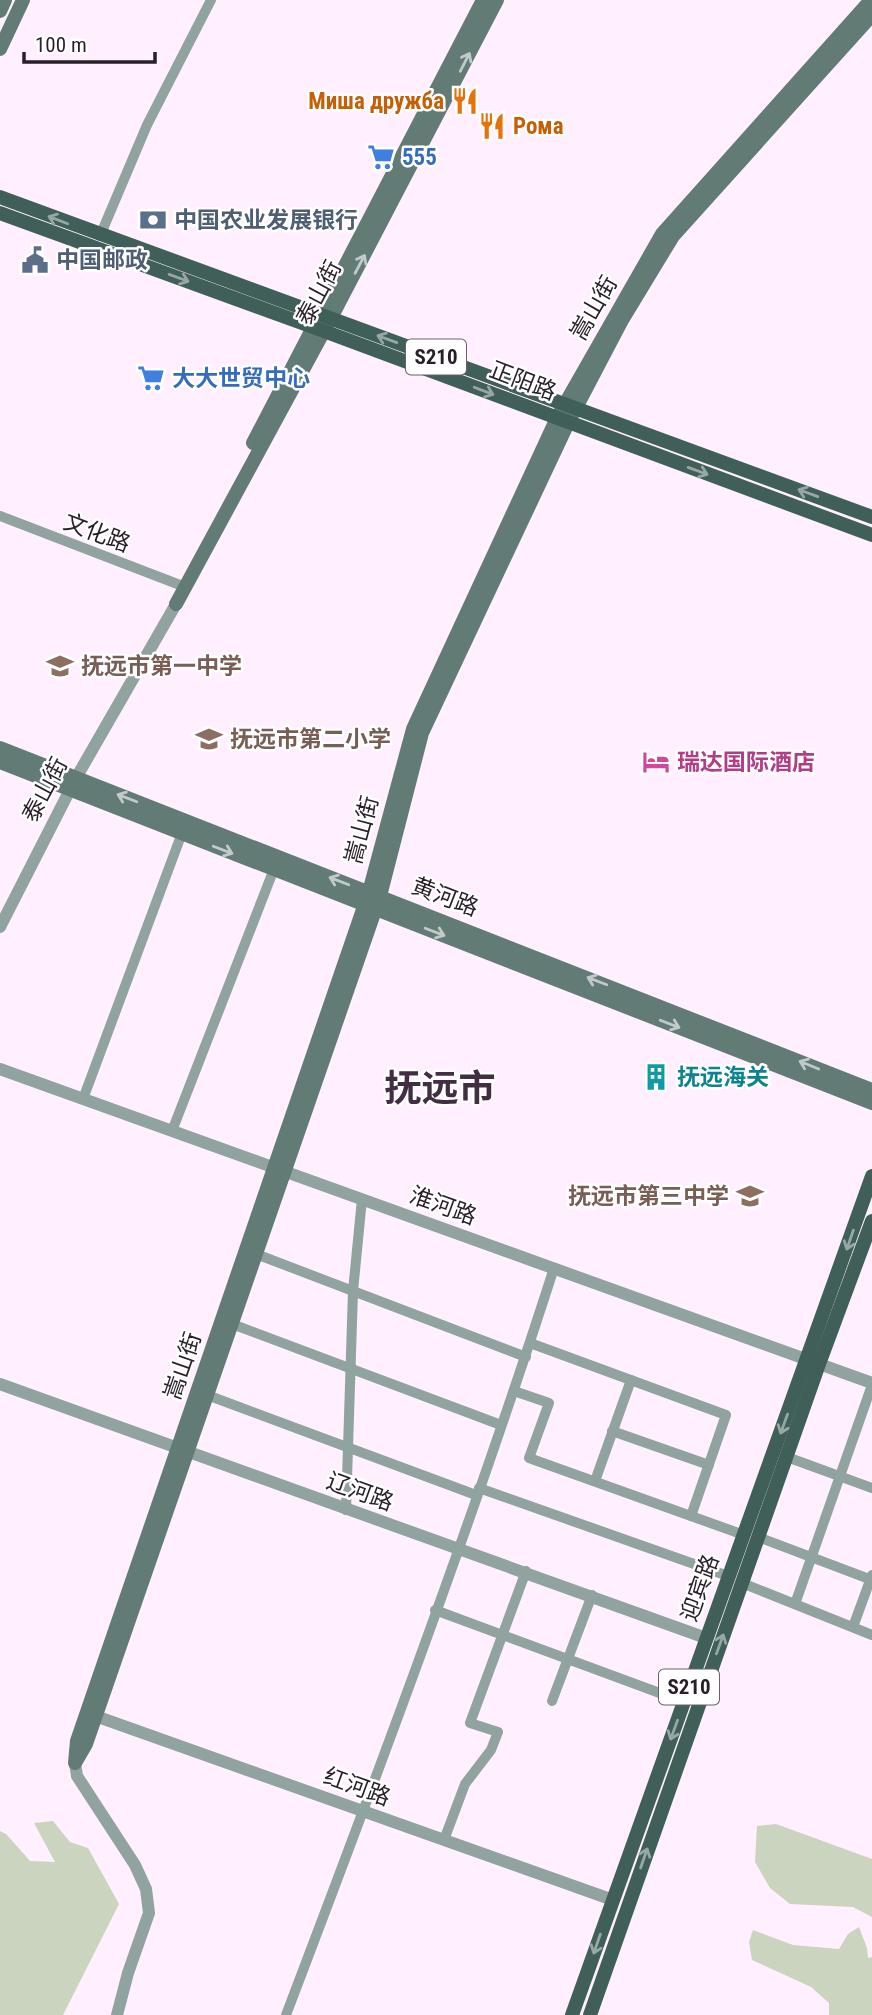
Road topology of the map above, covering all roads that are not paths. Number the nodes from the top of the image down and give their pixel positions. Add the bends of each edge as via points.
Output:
1 (5, 0) edge
2 (23, 0) edge
3 (211, 0) edge
4 (483, 0) edge
5 (497, 0) edge
6 (871, 0) edge
7 (0, 11) edge
8 (872, 15) edge
9 (0, 49) edge
10 (0, 198) edge
11 (0, 213) edge
12 (100, 236) junction
13 (322, 323) junction
14 (570, 406) junction
15 (562, 421) junction
16 (0, 516) edge
17 (872, 517) edge
18 (872, 535) edge
19 (180, 585) junction
20 (176, 604) junction
21 (0, 748) edge
22 (0, 762) edge
23 (73, 784) junction
24 (182, 833) junction
25 (274, 869) junction
26 (372, 901) junction
27 (0, 927) edge
28 (0, 1069) edge
29 (872, 1090) edge
30 (83, 1099) junction
31 (872, 1103) edge
32 (172, 1131) junction
33 (280, 1170) junction
34 (872, 1176) edge
35 (362, 1199) junction
36 (872, 1221) edge
37 (256, 1254) junction
38 (554, 1268) junction
39 (353, 1291) junction
40 (232, 1324) junction
41 (530, 1343) junction
42 (526, 1357) junction
43 (813, 1362) junction
44 (350, 1367) junction
45 (631, 1380) junction
46 (0, 1384) edge
47 (872, 1384) edge
48 (514, 1391) junction
49 (207, 1395) junction
50 (501, 1425) junction
51 (612, 1431) junction
52 (347, 1447) junction
53 (183, 1451) junction
54 (787, 1457) junction
55 (709, 1465) junction
56 (841, 1476) junction
57 (595, 1481) junction
58 (872, 1488) edge
59 (477, 1491) junction
60 (346, 1510) junction
61 (691, 1516) junction
62 (751, 1536) junction
63 (457, 1549) junction
64 (812, 1557) junction
65 (526, 1572) junction
66 (871, 1578) edge
67 (735, 1580) junction
68 (592, 1595) junction
69 (795, 1604) junction
70 (435, 1610) junction
71 (853, 1627) junction
72 (502, 1634) junction
73 (872, 1635) edge
74 (706, 1638) junction
75 (568, 1658) junction
76 (552, 1701) dead end
77 (684, 1702) junction
78 (91, 1714) junction
79 (76, 1770) joint
80 (362, 1811) junction
81 (444, 1840) junction
82 (613, 1900) junction
83 (117, 2015) edge
84 (286, 2015) edge
85 (572, 2015) edge
86 (590, 2015) edge

1 - 7 main road
2 - 9 main road
3 - 12 street via 147,125
4 - 13 main road, 泰山街
13 -> 5 main road, 泰山街
6 - 14 main road, 嵩山街 via 662,234
8 - 14 main road, 嵩山街 via 673,236
12 -> 10 main road, 正阳路 / S210
11 -> 13 main road, 正阳路
12 - 13 main road, 正阳路 / S210
14 -> 13 main road, 正阳路 / S210
13 -> 15 main road, 正阳路
13 - 19 main road, 泰山街
13 - 20 main road, 泰山街
14 - 15 main road, 嵩山街
17 -> 14 main road, 正阳路 / S210
15 -> 18 main road, 正阳路
15 - 26 main road, 嵩山街 via 413,729
16 - 19 street, 文化路
19 - 20 main road, 泰山街
20 - 23 street, 泰山街
21 - 23 main road, 黄河路
22 - 23 main road, 黄河路
23 - 24 main road, 黄河路
26 -> 23 main road, 黄河路
23 - 27 street, 泰山街
24 -> 25 main road, 黄河路
24 - 30 street
25 - 26 main road, 黄河路
25 - 32 street
29 -> 26 main road, 黄河路
26 -> 31 main road, 黄河路
26 - 33 main road, 嵩山街
28 - 30 street, 淮河路
30 - 32 street, 淮河路
32 - 33 street, 淮河路
33 - 35 street, 淮河路
33 - 37 main road, 嵩山街
33 - 53 main road, 嵩山街
34 -> 43 main road, 迎宾路 / S210
35 - 38 street, 淮河路
35 - 39 street
36 - 43 main road, 迎宾路 / S210
37 - 39 street
37 - 40 main road, 嵩山街
38 - 41 street
38 - 43 street, 淮河路
39 - 42 street
39 - 44 street
40 - 44 street
40 - 49 main road, 嵩山街
41 - 42 street
41 - 45 street
42 - 48 street
43 - 47 street, 淮河路
43 - 54 main road, 迎宾路 / S210
43 -> 62 main road, 迎宾路 / S210
44 - 50 street
44 - 52 street
45 - 51 street
45 - 55 street via 726,1415
46 - 53 street, 辽河路
47 - 56 street
48 - 50 street
48 - 57 street via 549,1403 529,1458
49 - 52 street
49 - 53 main road, 嵩山街
50 - 59 street
51 - 55 street
51 - 57 street
52 - 59 street
52 - 60 street
53 - 60 street, 辽河路
53 - 78 main road, 嵩山街
54 - 56 street
54 - 62 main road, 迎宾路 / S210
55 - 61 street
56 - 58 street
56 - 64 street
57 - 61 street
59 - 63 street
59 - 67 street
60 - 63 street, 辽河路
61 - 62 street
62 - 64 street
62 - 67 main road, 迎宾路 / S210
63 - 65 street, 辽河路
63 - 70 street
64 - 66 street
64 - 69 street
65 - 68 street, 辽河路
65 - 72 street
66 - 71 street
67 - 69 street
67 - 74 main road, 迎宾路 / S210
86 -> 67 main road, 迎宾路 / S210
68 - 74 street, 辽河路
68 - 75 street
69 - 71 street
70 - 72 street
70 - 80 street
71 - 73 street
72 - 75 street
72 - 81 street via 470,1723 498,1732 491,1750 465,1784
74 - 77 main road, 迎宾路 / S210
75 - 76 street
75 - 77 street
77 -> 82 main road, 迎宾路 / S210
78 - 79 main road, 嵩山街 via 77,1741
78 - 80 street, 红河路
79 - 83 street via 146,1889 149,1913
80 - 81 street, 红河路
80 - 84 street
81 - 82 street, 红河路
82 -> 85 main road, 迎宾路 / S210

